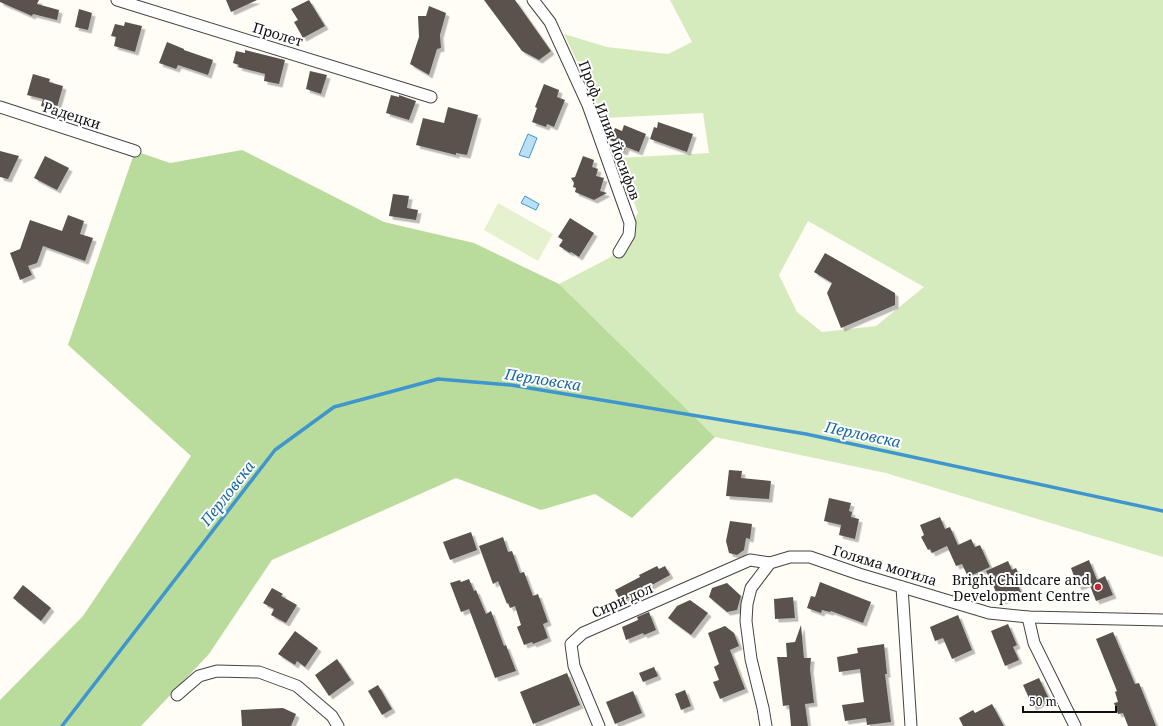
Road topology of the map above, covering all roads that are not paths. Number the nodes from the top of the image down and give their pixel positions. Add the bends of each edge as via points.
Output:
1 (117, 0) edge
2 (533, 0) edge
3 (431, 97) dead end
4 (0, 107) edge
5 (135, 151) dead end
6 (619, 252) dead end
7 (770, 562) junction
8 (902, 587) junction
9 (1028, 617) junction
10 (1163, 620) edge
11 (177, 695) dead end
12 (338, 726) edge
13 (600, 726) edge
14 (766, 726) edge
15 (911, 726) edge
16 (1075, 726) edge

1 - 3 street, Пролет
2 - 6 street, Проф. Илия Йосифов via 550,22 588,105 630,223 629,235
4 - 5 street, Радецки
7 - 8 street, Голяма могила via 790,557 810,557
7 - 13 street, Сири дол via 750,560 583,633 571,644 574,666
7 - 14 street via 751,588 746,621 751,658
8 - 9 street, Голяма могила via 990,613
8 - 15 street
9 - 10 street, Голяма могила
9 - 16 street via 1034,643
11 - 12 street via 199,676 218,671 259,672 297,686 332,716

